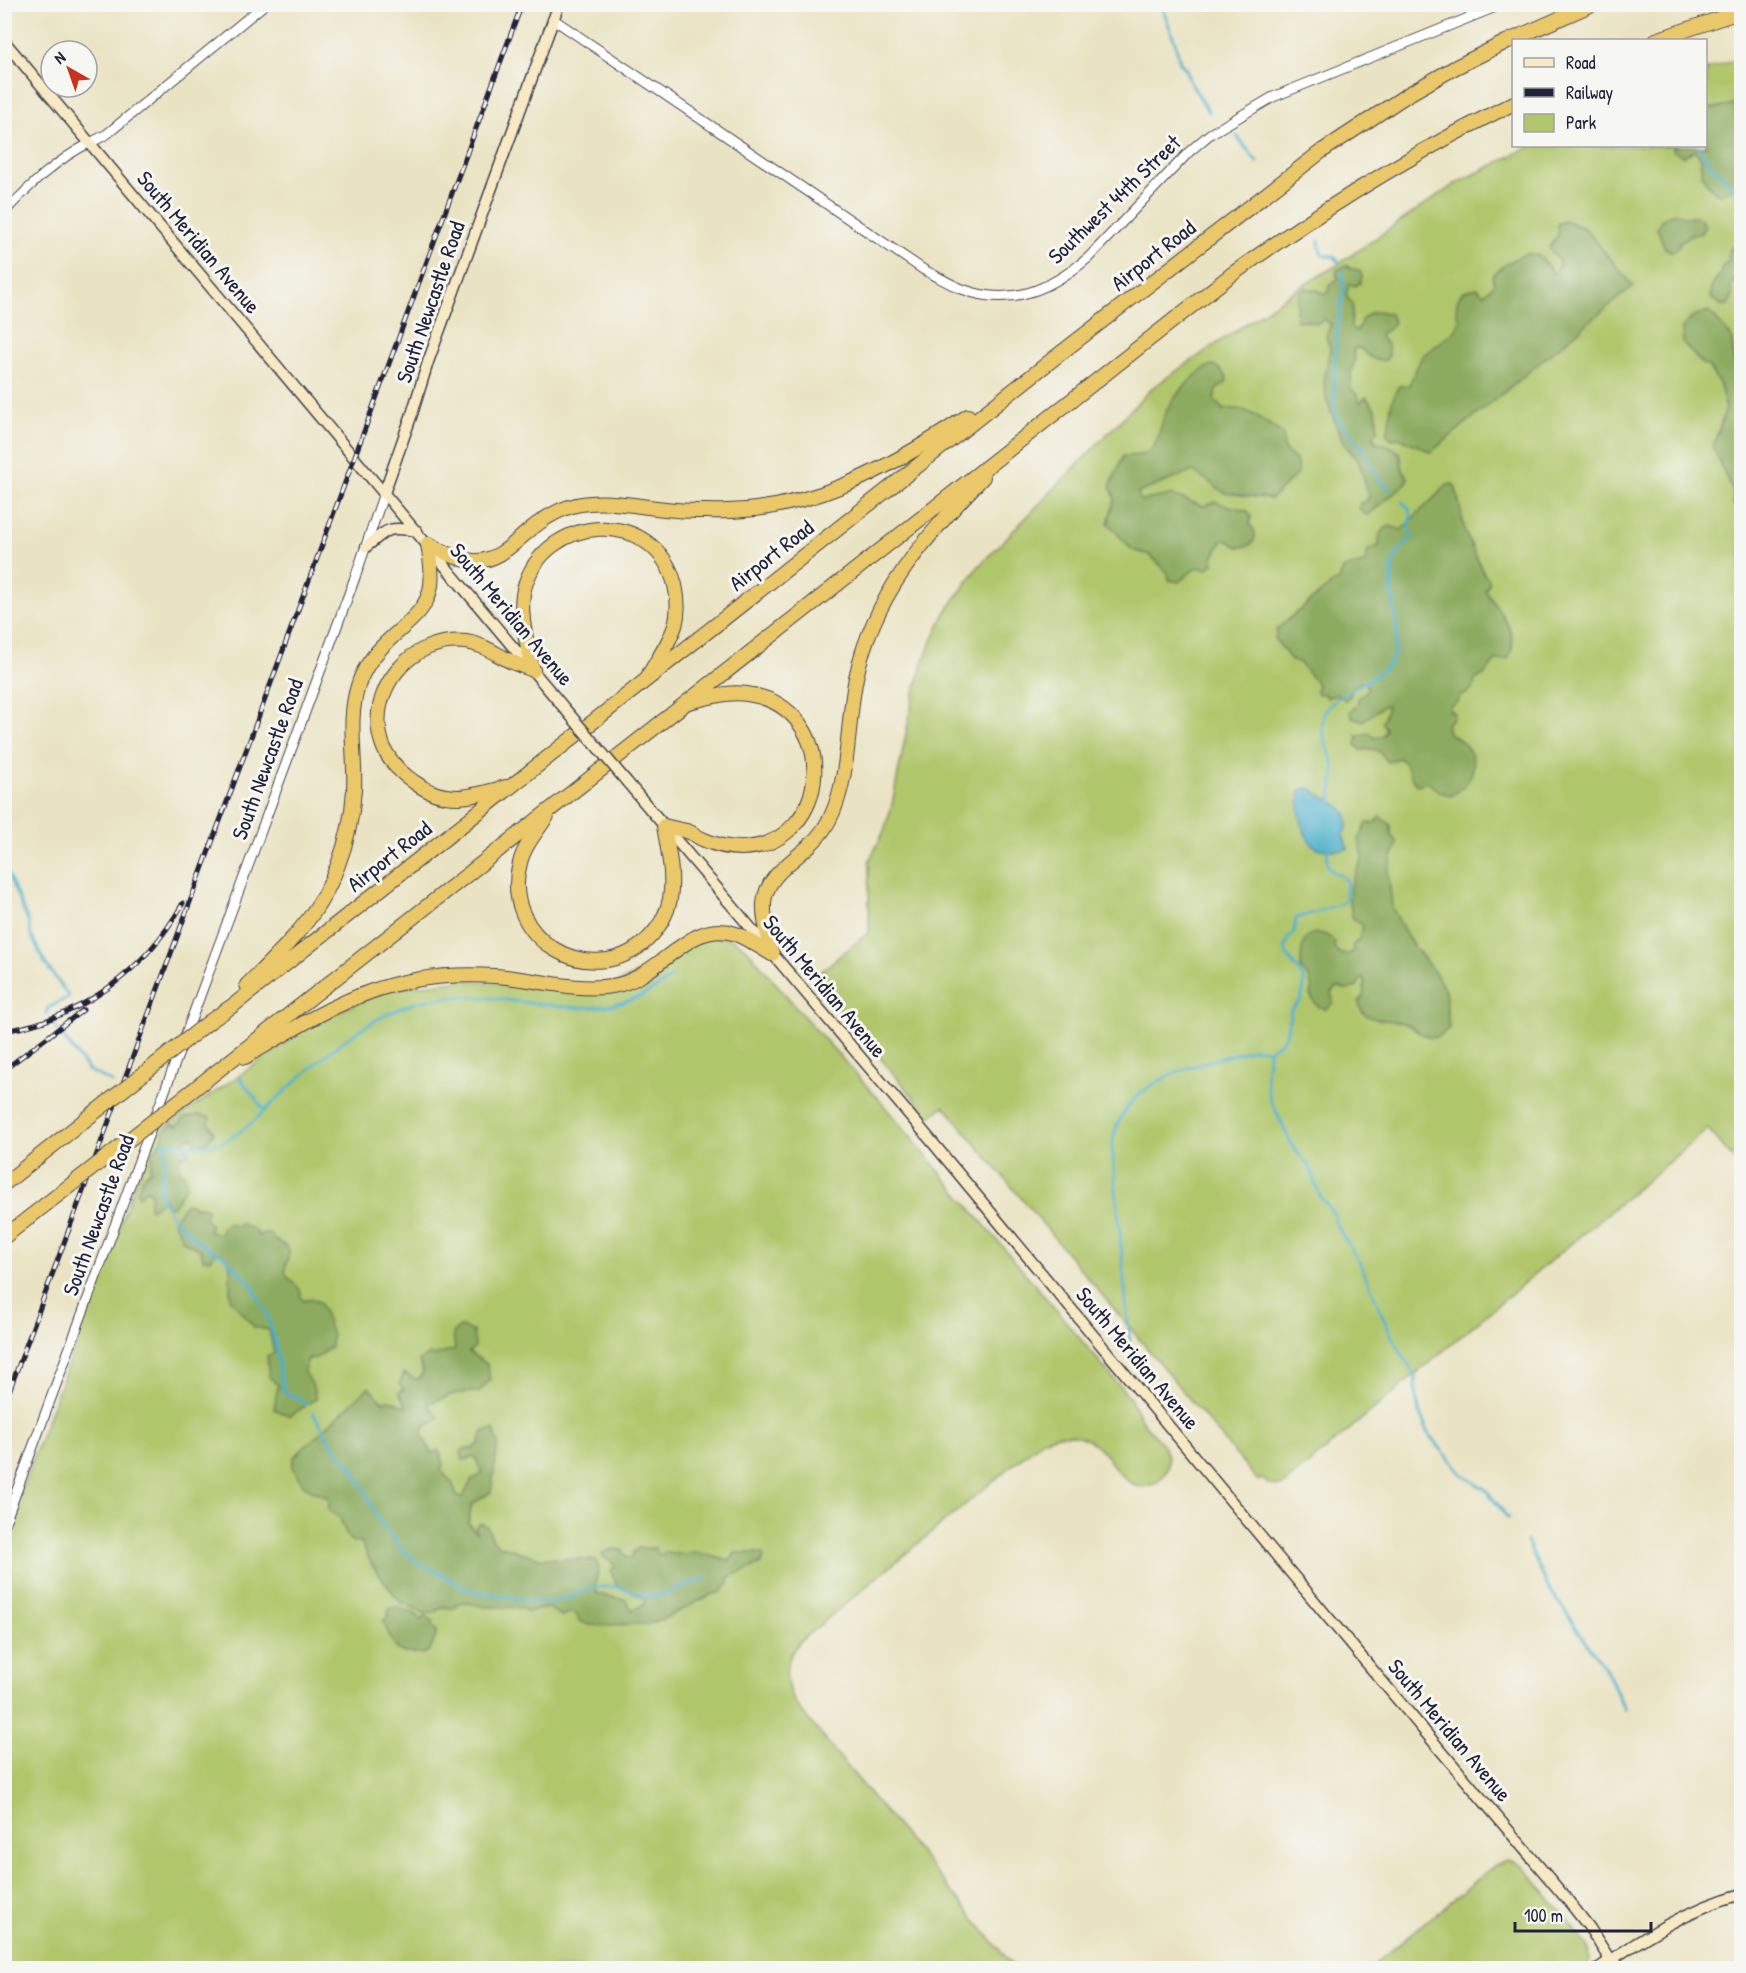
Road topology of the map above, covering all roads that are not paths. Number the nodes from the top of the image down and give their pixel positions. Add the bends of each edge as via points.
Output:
1 (265, 4) edge
2 (559, 4) edge
3 (1503, 4) edge
4 (1593, 4) edge
5 (1742, 11) edge
6 (553, 19) junction
7 (1512, 39) edge
8 (1513, 39) edge
9 (1659, 39) edge
10 (4, 41) edge
11 (1512, 104) edge
12 (90, 143) junction
13 (4, 213) edge
14 (1057, 356) junction
15 (1015, 443) junction
16 (384, 493) junction
17 (417, 531) junction
18 (428, 544) junction
19 (366, 547) junction
20 (533, 670) junction
21 (643, 683) junction
22 (685, 702) junction
23 (514, 784) junction
24 (555, 804) junction
25 (664, 826) junction
26 (772, 954) junction
27 (235, 1001) junction
28 (202, 1083) junction
29 (4, 1184) edge
30 (4, 1237) edge
31 (4, 1525) edge
32 (1742, 1894) edge
33 (1611, 1964) edge
34 (1599, 1968) edge
35 (1623, 1968) edge

1 - 12 street via 107,134
2 - 6 main road, South Newcastle Road
3 - 6 street, Southwest 44th Street via 1273,97 1210,134 1075,269 1046,287 1010,296 963,289 924,270
4 - 8 highway, Airport Road
5 - 9 highway
6 - 16 main road, South Newcastle Road
7 - 14 highway, Airport Road via 1456,67 1359,126
10 - 12 main road, South Meridian Avenue
11 - 15 highway via 1388,170 1284,237
12 - 13 street via 72,152
12 - 16 main road, South Meridian Avenue
14 - 18 highway via 926,444 878,471 813,498 748,510 676,510 611,502 574,506 543,519 502,553 476,561
14 - 21 highway, Airport Road
15 - 22 highway
15 - 26 highway via 935,527 884,601 856,676 842,781 832,814 812,844 778,873 765,896
16 - 17 main road, South Meridian Avenue
16 - 19 street, South Newcastle Road
17 - 18 main road, South Meridian Avenue
17 - 19 main road via 390,529
18 - 20 main road, South Meridian Avenue
18 - 27 highway via 432,572 426,601 420,612 376,654 358,684 352,714 351,814 331,881 298,932
19 - 31 street, South Newcastle Road
20 - 21 highway via 522,610 531,571 540,557 565,537 604,528 640,538 656,551 675,587 675,624
20 - 23 highway via 482,645 448,642 417,652 404,662 393,674 380,706 382,744 404,775 419,786 454,797
20 - 25 main road, South Meridian Avenue, bridge
21 - 23 highway, Airport Road
22 - 24 highway
22 - 25 highway via 729,693 774,703 805,731 814,757 815,783 796,822 759,846 726,847
23 - 27 highway, Airport Road
24 - 25 highway via 525,849 517,876 518,892 521,909 538,937 577,960 606,960 629,953 660,924 667,912 672,884
24 - 28 highway
25 - 26 main road, South Meridian Avenue
26 - 28 highway via 736,934 710,931 687,941 642,975 612,986 583,987 497,976 412,979 331,1007
26 - 33 main road, South Meridian Avenue via 1570,1903
27 - 29 highway, Airport Road, bridge
28 - 30 highway, bridge
32 - 33 main road via 1676,1919
33 - 34 main road
33 - 35 main road, South Meridian Avenue

